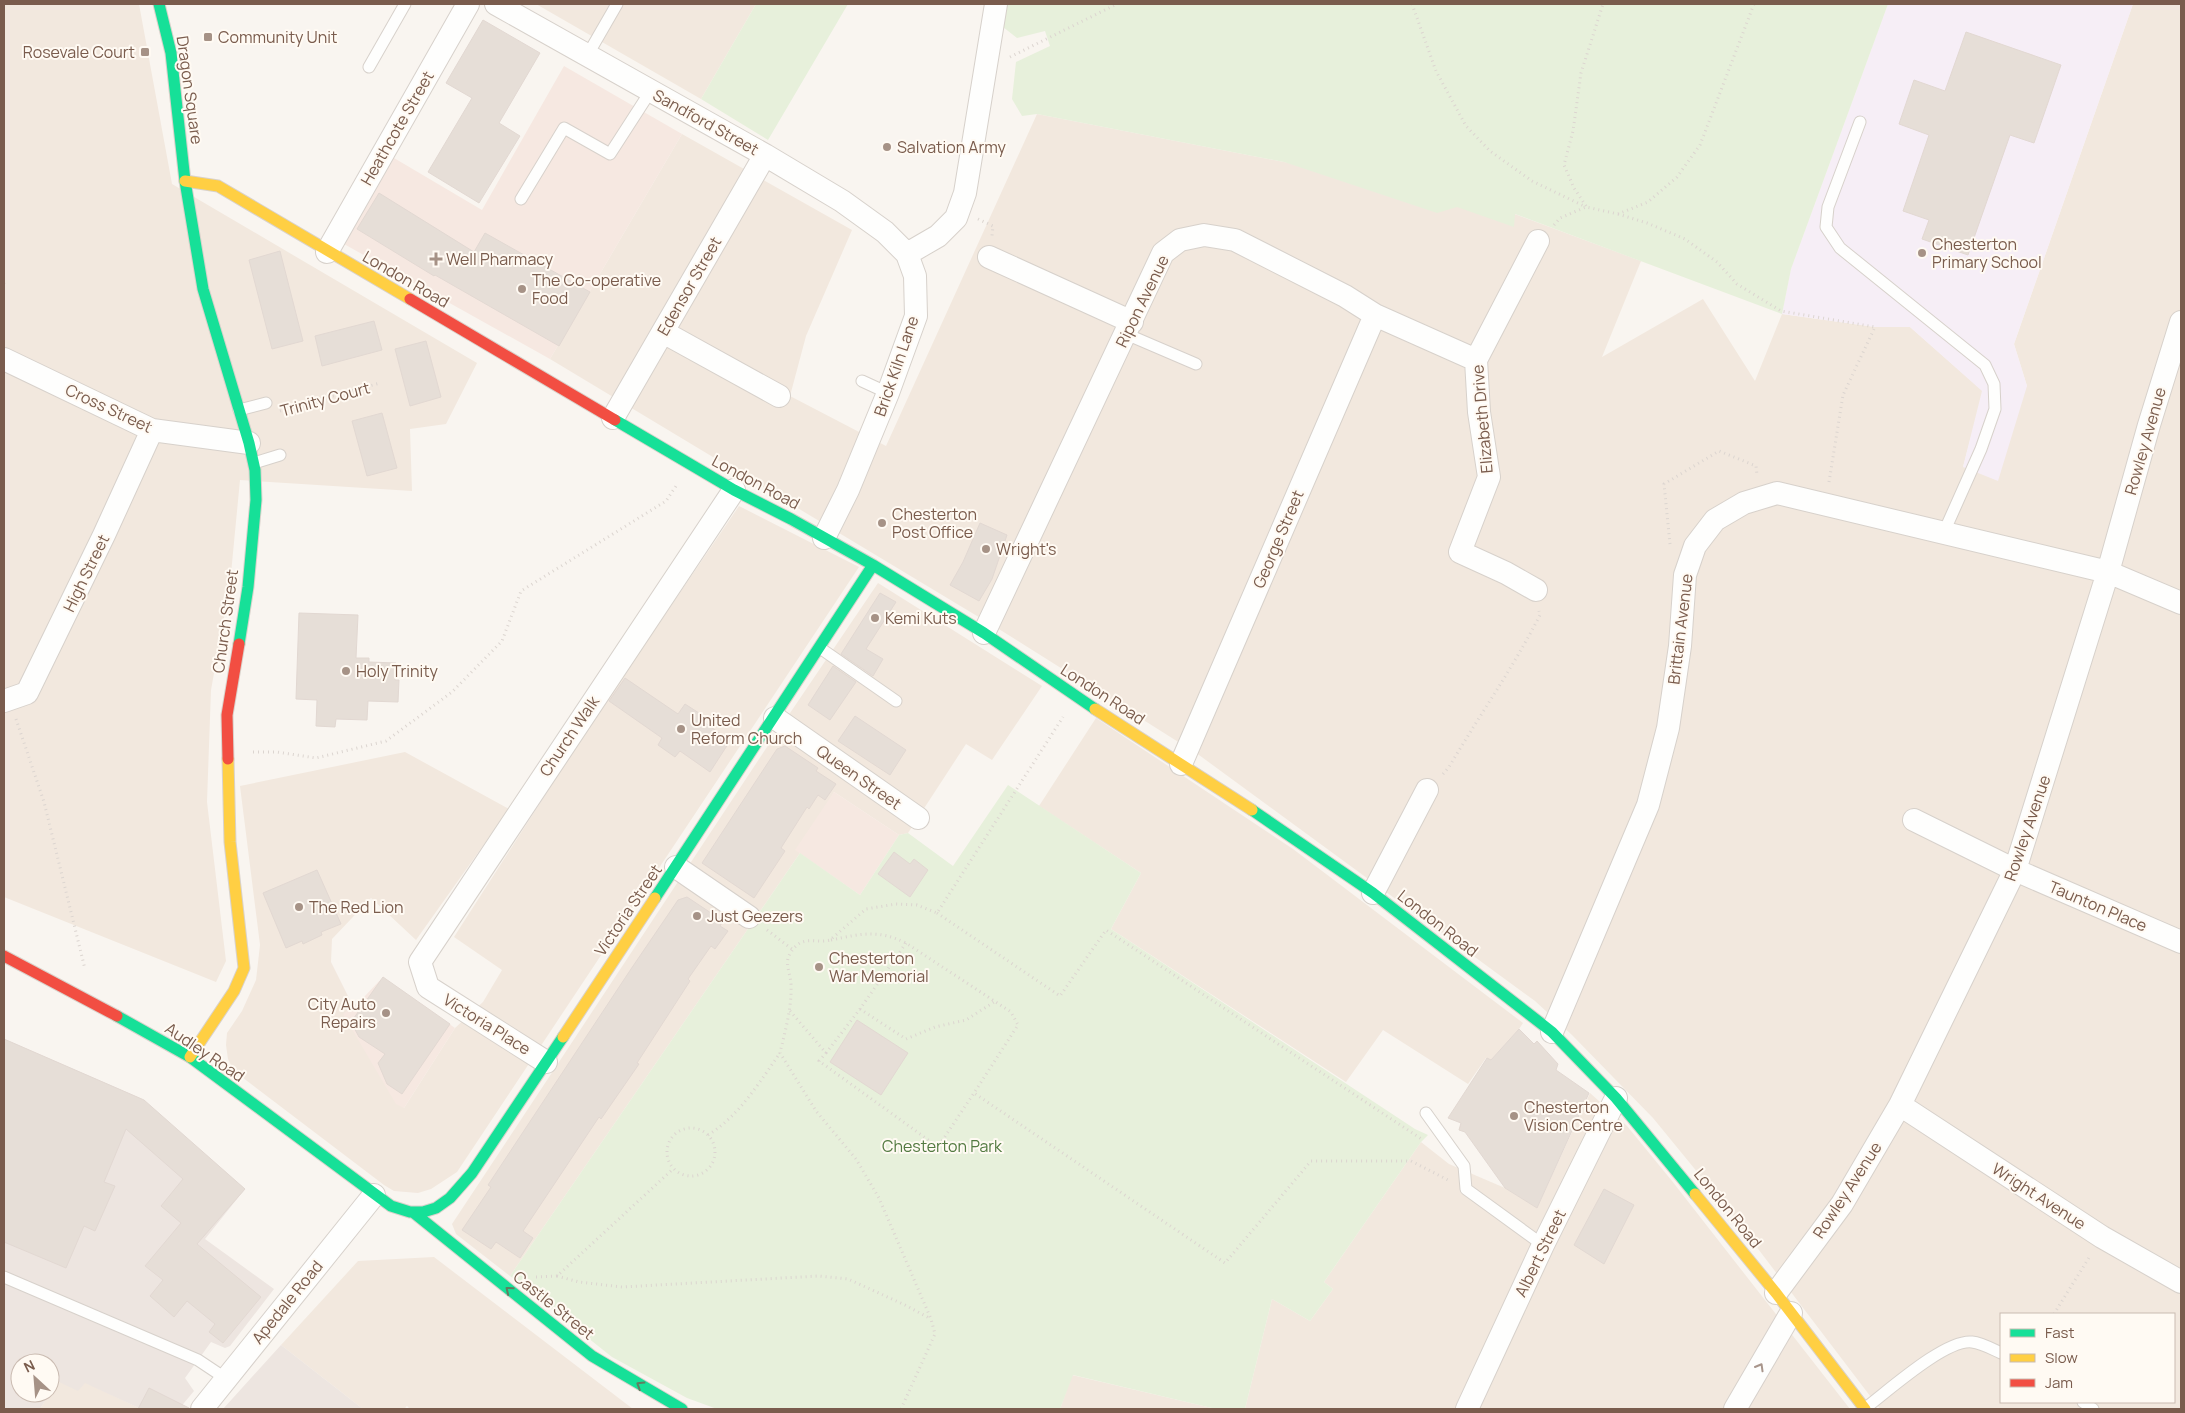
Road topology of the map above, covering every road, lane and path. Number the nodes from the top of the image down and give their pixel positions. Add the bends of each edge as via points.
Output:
1 (158, 4) edge
2 (405, 4) edge
3 (468, 4) edge
4 (496, 4) edge
5 (618, 4) edge
6 (996, 4) edge
7 (1116, 4) edge
8 (1412, 4) edge
9 (1603, 4) edge
10 (1754, 4) edge
11 (587, 56) junction
12 (369, 67) dead end
13 (986, 68) junction
14 (650, 92) junction
15 (1860, 122) dead end
16 (765, 155) junction
17 (185, 181) junction
18 (521, 199) dead end
19 (1586, 207) junction
20 (959, 210) junction
21 (1618, 214) junction
22 (1538, 242) joint
23 (327, 252) junction
24 (907, 254) junction
25 (990, 256) joint
26 (4, 284) edge
27 (8, 286) dead end
28 (1375, 315) junction
29 (2181, 322) edge
30 (1129, 328) junction
31 (663, 332) junction
32 (4, 358) edge
33 (1476, 360) junction
34 (1196, 364) dead end
35 (862, 381) dead end
36 (380, 383) dead end
37 (888, 393) junction
38 (779, 396) dead end
39 (266, 402) dead end
40 (239, 410) junction
41 (278, 412) dead end
42 (613, 418) junction
43 (152, 430) junction
44 (251, 453) junction
45 (280, 455) dead end
46 (690, 464) junction
47 (734, 490) junction
48 (1759, 498) junction
49 (1825, 505) junction
50 (1944, 532) junction
51 (824, 538) junction
52 (1692, 556) junction
53 (873, 565) junction
54 (2108, 572) junction
55 (1536, 590) joint
56 (2181, 603) edge
57 (984, 633) junction
58 (820, 648) junction
59 (1076, 696) junction
60 (896, 701) dead end
61 (10, 709) edge
62 (775, 718) junction
63 (228, 753) junction
64 (1181, 764) junction
65 (1427, 790) joint
66 (918, 818) dead end
67 (1914, 820) dead end
68 (676, 867) junction
69 (2015, 870) junction
70 (1373, 893) junction
71 (937, 913) junction
72 (749, 917) joint
73 (830, 940) junction
74 (2181, 942) edge
75 (906, 943) junction
76 (792, 949) junction
77 (4, 956) edge
78 (428, 987) joint
79 (93, 1002) junction
80 (994, 1002) junction
81 (860, 1009) junction
82 (790, 1011) junction
83 (1552, 1032) junction
84 (780, 1053) junction
85 (826, 1053) junction
86 (190, 1057) junction
87 (546, 1062) junction
88 (974, 1093) junction
89 (1616, 1098) junction
90 (1900, 1105) junction
91 (1426, 1113) dead end
92 (708, 1135) junction
93 (1428, 1146) dead end
94 (673, 1169) junction
95 (1444, 1172) dead end
96 (1442, 1177) junction
97 (1466, 1189) junction
98 (374, 1195) junction
99 (414, 1213) junction
100 (2102, 1237) junction
101 (1543, 1244) junction
102 (557, 1276) junction
103 (4, 1277) edge
104 (2181, 1282) edge
105 (503, 1285) junction
106 (1776, 1293) junction
107 (1791, 1313) junction
108 (2055, 1313) edge
109 (931, 1319) junction
110 (2000, 1353) edge
111 (225, 1378) junction
112 (202, 1409) edge
113 (682, 1409) edge
114 (901, 1409) edge
115 (1467, 1409) edge
116 (1735, 1409) edge
117 (1864, 1409) edge

1 - 17 main road, Dragon Square via 171,53
2 - 12 lane
3 - 23 street, Heathcote Street
4 - 11 street, Sandford Street
5 - 11 lane
6 - 13 street
7 - 13 path
8 - 19 path via 1436,71 1466,126 1490,151 1532,181
9 - 19 path via 1581,73 1573,131 1564,164
10 - 21 path via 1700,145 1677,177 1648,202
11 - 14 street, Sandford Street
13 - 20 street via 965,193
14 - 16 street, Sandford Street
14 - 18 lane via 610,154 564,128
15 - 50 lane via 1828,207 1826,227 1840,248 1985,365 1994,384 1994,409 1981,449
16 - 24 street, Sandford Street via 842,201 886,232
16 - 31 street, Edensor Street
17 - 23 main road, London Road via 218,186
17 - 40 main road, Church Street via 203,289
19 - 21 path
19 - 22 path via 1560,218
20 - 24 street via 956,218 938,236
20 - 25 path via 993,226
21 - 49 path via 1685,239 1717,262 1737,284 1781,311 1875,327 1843,395
22 - 33 street, Elizabeth Drive
23 - 42 main road, London Road
24 - 37 street, Brick Kiln Lane via 914,276 916,316
25 - 30 street
26 - 27 path
28 - 30 street, Ripon Avenue via 1345,296 1235,240 1204,235 1180,240 1163,253
28 - 33 street, Ripon Avenue
28 - 64 street, George Street
29 - 54 street, Rowley Avenue
30 - 34 lane
30 - 57 street, Ripon Avenue
31 - 38 street
31 - 42 street, Edensor Street
32 - 43 street, Cross Street
33 - 55 street, Elizabeth Drive via 1479,412 1489,477 1460,552
35 - 37 lane
36 - 41 path, Trinity Court
37 - 51 street, Brick Kiln Lane via 848,490
39 - 40 lane
40 - 44 main road, Church Street
42 - 46 main road, London Road
43 - 44 street, Cross Street
43 - 61 street, High Street via 27,693
44 - 45 lane
44 - 63 main road, Church Street via 255,519 248,587 227,715
46 - 47 main road, London Road
46 - 63 path via 666,501 521,591 502,641 452,692 386,741 316,758 277,752
47 - 51 main road, London Road
47 - 78 street, Church Walk via 432,942 420,962
48 - 49 street, Brittain Avenue via 1778,493
48 - 52 street, Brittain Avenue via 1744,502 1715,520
48 - 52 path via 1756,466 1718,451 1664,484 1670,548
49 - 50 street, Brittain Avenue
50 - 54 street, Brittain Avenue
51 - 53 main road, London Road
52 - 83 street, Brittain Avenue via 1685,576 1680,646 1668,728 1648,805
53 - 57 main road, London Road
53 - 58 main road, Victoria Street
54 - 56 street, Brittain Avenue
54 - 69 street, Rowley Avenue
55 - 65 path via 1540,615 1521,652 1449,767
57 - 59 main road, London Road
58 - 60 lane
58 - 62 main road, Victoria Street
59 - 64 main road, London Road
59 - 71 path
61 - 79 path via 44,802
62 - 66 street, Queen Street
62 - 68 main road, Victoria Street
63 - 86 main road, Church Street via 230,842 244,968 234,991
64 - 70 main road, London Road
65 - 70 street
67 - 69 street, Taunton Place
68 - 72 street
68 - 87 main road, Victoria Street
69 - 74 street, Taunton Place
69 - 90 street, Rowley Avenue
70 - 83 main road, London Road
71 - 73 path via 917,905 896,904 866,909
71 - 93 path via 1060,996 1106,930
72 - 76 path
73 - 75 path via 876,933
73 - 76 path via 809,940
75 - 80 path
75 - 81 path
76 - 82 path via 788,958 792,984
77 - 79 main road, Audley Road
78 - 87 street, Victoria Place
79 - 86 main road, Audley Road
80 - 81 path via 966,1020 935,1027 906,1039
80 - 88 path via 1010,1012 1018,1025
81 - 85 path
82 - 84 path
82 - 85 path
83 - 89 main road, London Road
84 - 92 path via 745,1101 723,1126
84 - 109 path via 816,1111 856,1159 879,1198
85 - 88 path via 819,1061 938,1147
86 - 98 main road, Audley Road
87 - 99 main road, Victoria Street via 453,1195 440,1206
88 - 96 path via 1224,1263 1311,1161 1411,1161
89 - 101 street, Albert Street
89 - 106 main road, London Road
90 - 100 street, Wright Avenue
90 - 106 street, Rowley Avenue via 1842,1204
91 - 97 lane via 1464,1166
92 - 94 path via 693,1128 684,1129 671,1138 667,1154
92 - 94 path via 714,1148 708,1169 694,1176
94 - 102 path
95 - 96 path
96 - 97 path
97 - 101 lane
98 - 99 main road via 402,1211
98 - 111 street, Apedale Road
99 - 105 main road, Castle Street
100 - 104 street, Wright Avenue
100 - 108 path
101 - 115 street, Albert Street
102 - 105 path via 522,1275
102 - 109 path via 622,1287 818,1276 848,1279
103 - 111 lane via 198,1360
113 -> 105 main road, Castle Street via 592,1356
106 - 107 main road, London Road
116 -> 107 street
107 - 117 main road, London Road
109 - 114 path via 935,1334
110 - 117 lane via 1973,1342 1952,1345
111 - 112 street, Apedale Road

